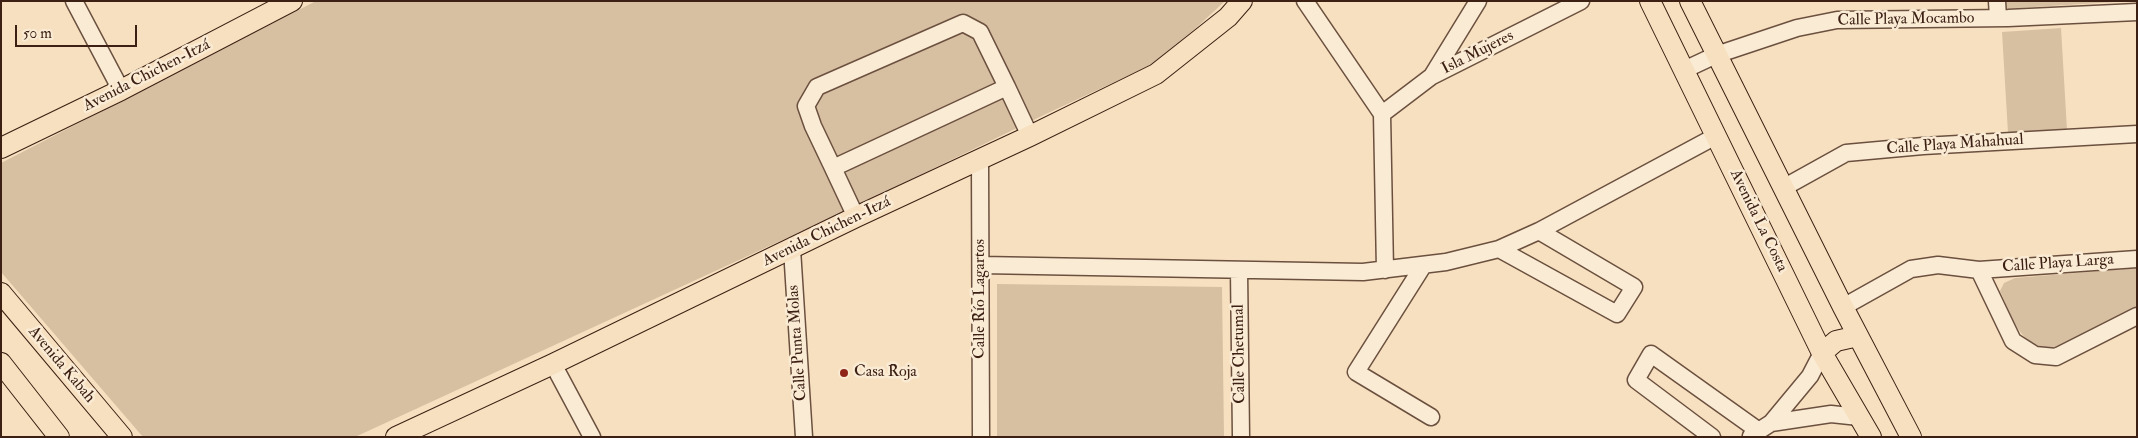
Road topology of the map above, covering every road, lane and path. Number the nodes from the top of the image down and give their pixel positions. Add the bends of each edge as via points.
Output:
1 (74, 1) edge
2 (1242, 1) edge
3 (1305, 1) edge
4 (1478, 1) edge
5 (1581, 1) edge
6 (1650, 1) edge
7 (1690, 1) edge
8 (1997, 1) edge
9 (282, 4) edge
10 (2137, 12) edge
11 (1998, 18) junction
12 (1716, 55) junction
13 (1684, 70) junction
14 (1432, 76) junction
15 (1007, 87) junction
16 (121, 90) junction
17 (1382, 114) junction
18 (2137, 134) edge
19 (1030, 136) junction
20 (1716, 136) junction
21 (1, 148) edge
22 (980, 160) junction
23 (833, 168) junction
24 (1783, 188) junction
25 (856, 217) junction
26 (1539, 231) junction
27 (792, 249) junction
28 (1499, 249) junction
29 (2137, 259) edge
30 (982, 266) junction
31 (1423, 266) junction
32 (1239, 270) junction
33 (1385, 270) junction
34 (1979, 270) junction
35 (1, 293) edge
36 (1843, 307) junction
37 (2137, 316) edge
38 (1858, 336) junction
39 (1822, 353) junction
40 (1, 363) edge
41 (553, 364) junction
42 (1431, 417) dead end
43 (1859, 417) junction
44 (1760, 430) edge
45 (399, 436) edge
46 (59, 437) edge
47 (122, 437) edge
48 (592, 437) edge
49 (804, 437) edge
50 (981, 437) edge
51 (1241, 437) edge
52 (1712, 437) edge
53 (1871, 437) edge
54 (1911, 437) edge

1 - 16 street
2 - 19 main road, Avenida Chichen-Itzá via 1228,18 1156,74
3 - 17 street
4 - 14 street
5 - 14 street, Isla Mujeres
6 - 13 main road, Avenida La Costa
7 - 12 main road
8 - 11 street
9 - 16 main road, Avenida Chichen-Itzá
10 - 11 street, Calle Playa Mocambo
11 - 12 street, Calle Playa Mocambo via 1838,20 1796,28
12 - 13 street, Calle Playa Mocambo
12 - 24 main road
13 - 20 main road, Avenida La Costa
14 - 17 street, Isla Mujeres
15 - 19 street
15 - 23 street
15 - 23 street via 980,32 963,23 817,87 806,106
16 - 21 main road, Avenida Chichen-Itzá
17 - 33 street
18 - 24 street, Calle Playa Mahahual via 1846,153
19 - 22 main road, Avenida Chichen-Itzá
20 - 26 street
20 - 39 main road, Avenida La Costa
22 - 25 main road, Avenida Chichen-Itzá
22 - 30 street, Calle Río Lagartos
23 - 25 street
24 - 36 main road
25 - 27 main road, Avenida Chichen-Itzá
26 - 28 street
26 - 28 street via 1634,287 1616,314
27 - 41 main road, Avenida Chichen-Itzá
27 - 49 street, Calle Punta Molas
28 - 31 street
29 - 34 street, Calle Playa Larga
30 - 32 street
30 - 50 street, Calle Río Lagartos
31 - 33 street
31 - 42 street via 1356,372
32 - 33 street
32 - 51 street, Calle Chetumal
34 - 36 street, Calle Playa Larga via 1938,266 1911,269
34 - 37 street, Calle Playa Larga via 2013,341 2035,356 2056,357
35 - 47 main road, Avenida Kabah
36 - 38 main road
38 - 39 main road via 1836,340
38 - 54 main road
39 - 43 main road, Avenida La Costa
39 - 44 street via 1810,376
40 - 46 main road
41 - 45 main road, Avenida Chichen-Itzá
41 - 48 street
43 - 44 street via 1831,414
43 - 53 main road, Avenida La Costa
44 - 52 street via 1651,354 1636,380

